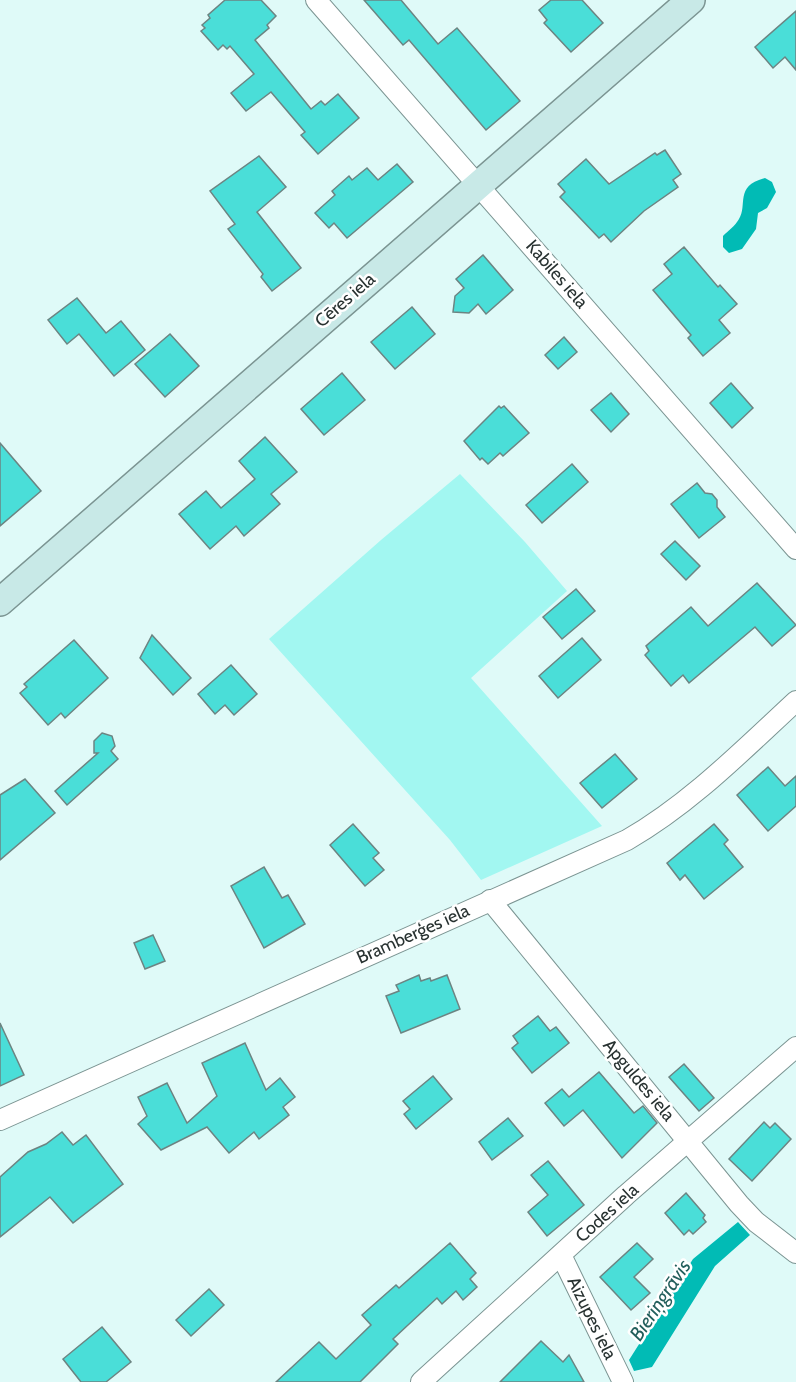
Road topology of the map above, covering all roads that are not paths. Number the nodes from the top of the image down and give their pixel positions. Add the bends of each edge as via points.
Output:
1 (316, 0) edge
2 (691, 0) edge
3 (477, 185) junction
4 (796, 549) edge
5 (0, 602) edge
6 (796, 701) edge
7 (490, 900) junction
8 (796, 1047) edge
9 (0, 1120) edge
10 (689, 1140) junction
11 (796, 1253) edge
12 (561, 1255) junction
13 (421, 1382) edge
14 (623, 1382) edge

1 - 3 street, Kabiles iela
2 - 3 main road, Cēres iela
3 - 4 street, Kabiles iela
3 - 5 main road, Cēres iela
6 - 7 street, Bramberģes iela via 715,775 650,827
7 - 9 street, Bramberģes iela
7 - 10 street, Apguldes iela
8 - 10 street, Codes iela
10 - 11 street, Apguldes iela via 756,1222
10 - 12 street, Codes iela
12 - 13 street, Codes iela
12 - 14 street, Aizupes iela

